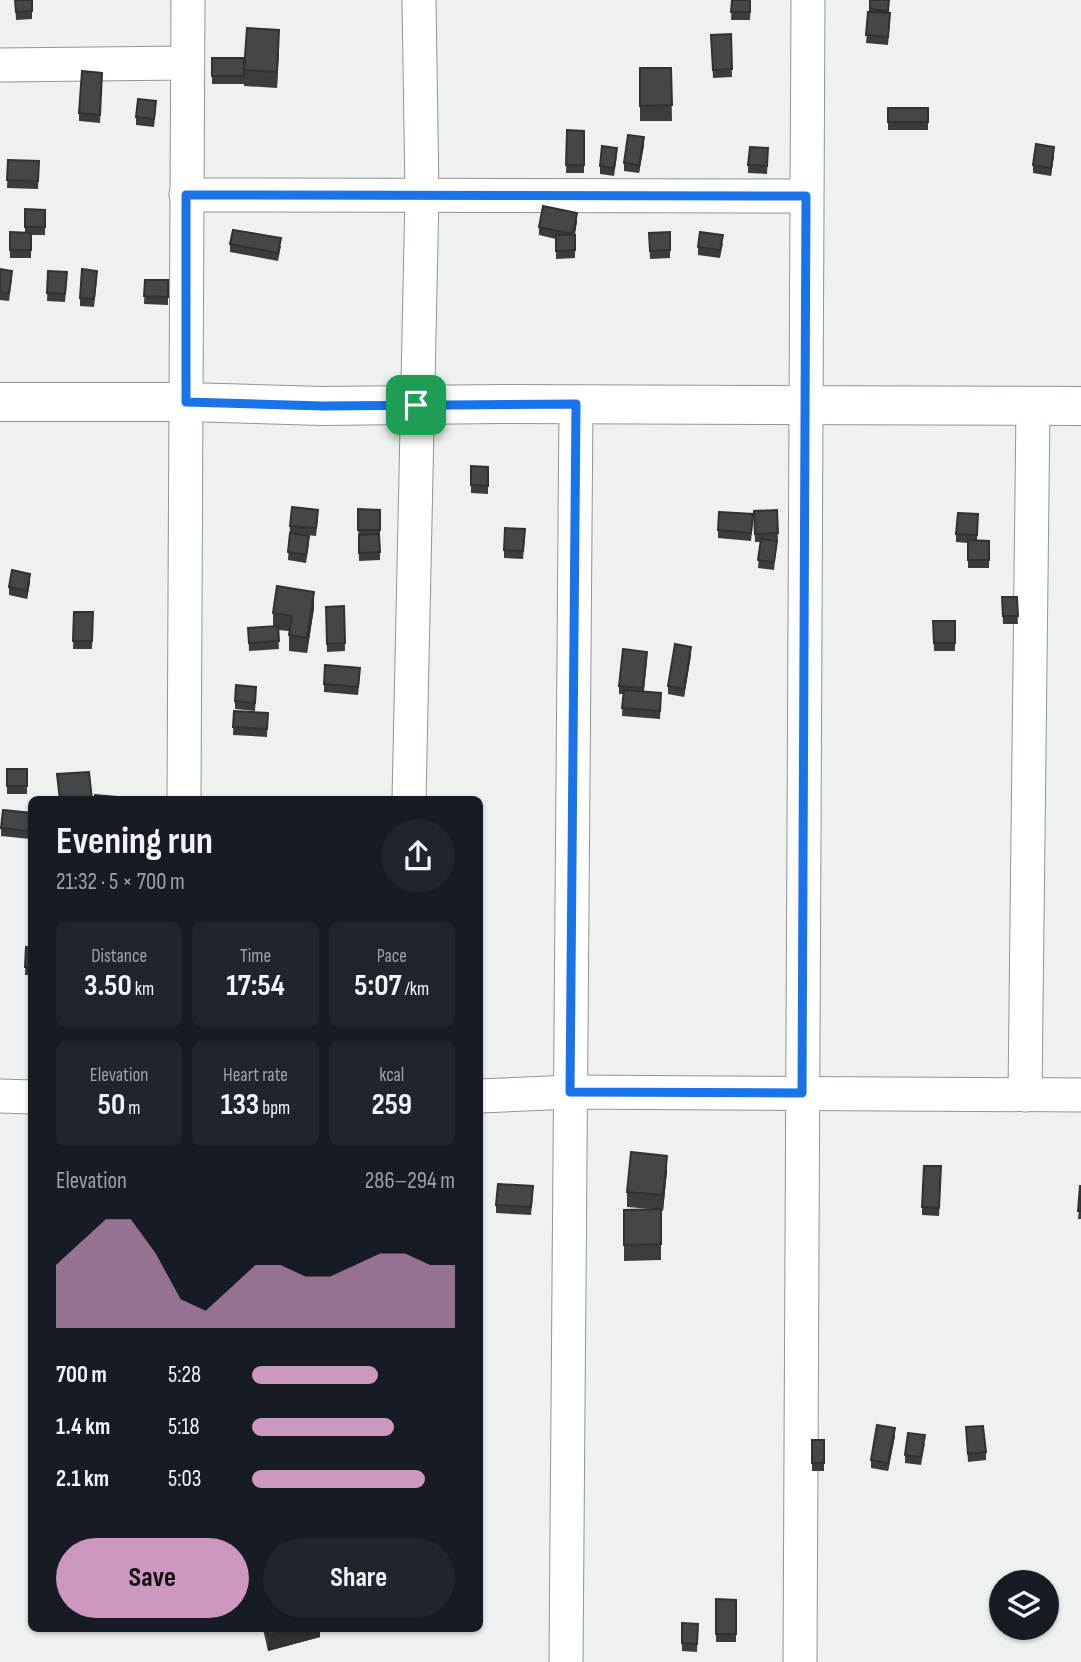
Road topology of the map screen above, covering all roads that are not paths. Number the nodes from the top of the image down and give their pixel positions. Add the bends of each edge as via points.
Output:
1 (188, 0) edge
2 (419, 0) edge
3 (808, 0) edge
4 (187, 63) junction
5 (0, 65) edge
6 (186, 195) junction
7 (422, 195) junction
8 (806, 196) junction
9 (0, 401) edge
10 (186, 402) junction
11 (576, 404) junction
12 (416, 405) junction
13 (805, 405) junction
14 (1033, 406) junction
15 (1081, 406) edge
16 (184, 796) edge
17 (409, 796) edge
18 (570, 1092) junction
19 (802, 1093) junction
20 (1025, 1095) junction
21 (1081, 1095) edge
22 (0, 1096) edge
23 (483, 1096) edge
24 (28, 1097) edge
25 (566, 1662) edge
26 (800, 1662) edge

1 - 4 street
2 - 7 street
3 - 8 street
4 - 5 street
4 - 6 street
6 - 7 street
6 - 10 street
7 - 8 street
7 - 12 street
8 - 13 street
9 - 10 street
10 - 12 street
10 - 16 street
11 - 12 street
11 - 13 street
11 - 18 street
12 - 17 street
13 - 14 street
13 - 19 street
14 - 15 street
14 - 20 street
18 - 19 street
18 - 23 street
18 - 25 street
19 - 20 street
19 - 26 street
20 - 21 street
22 - 24 street

